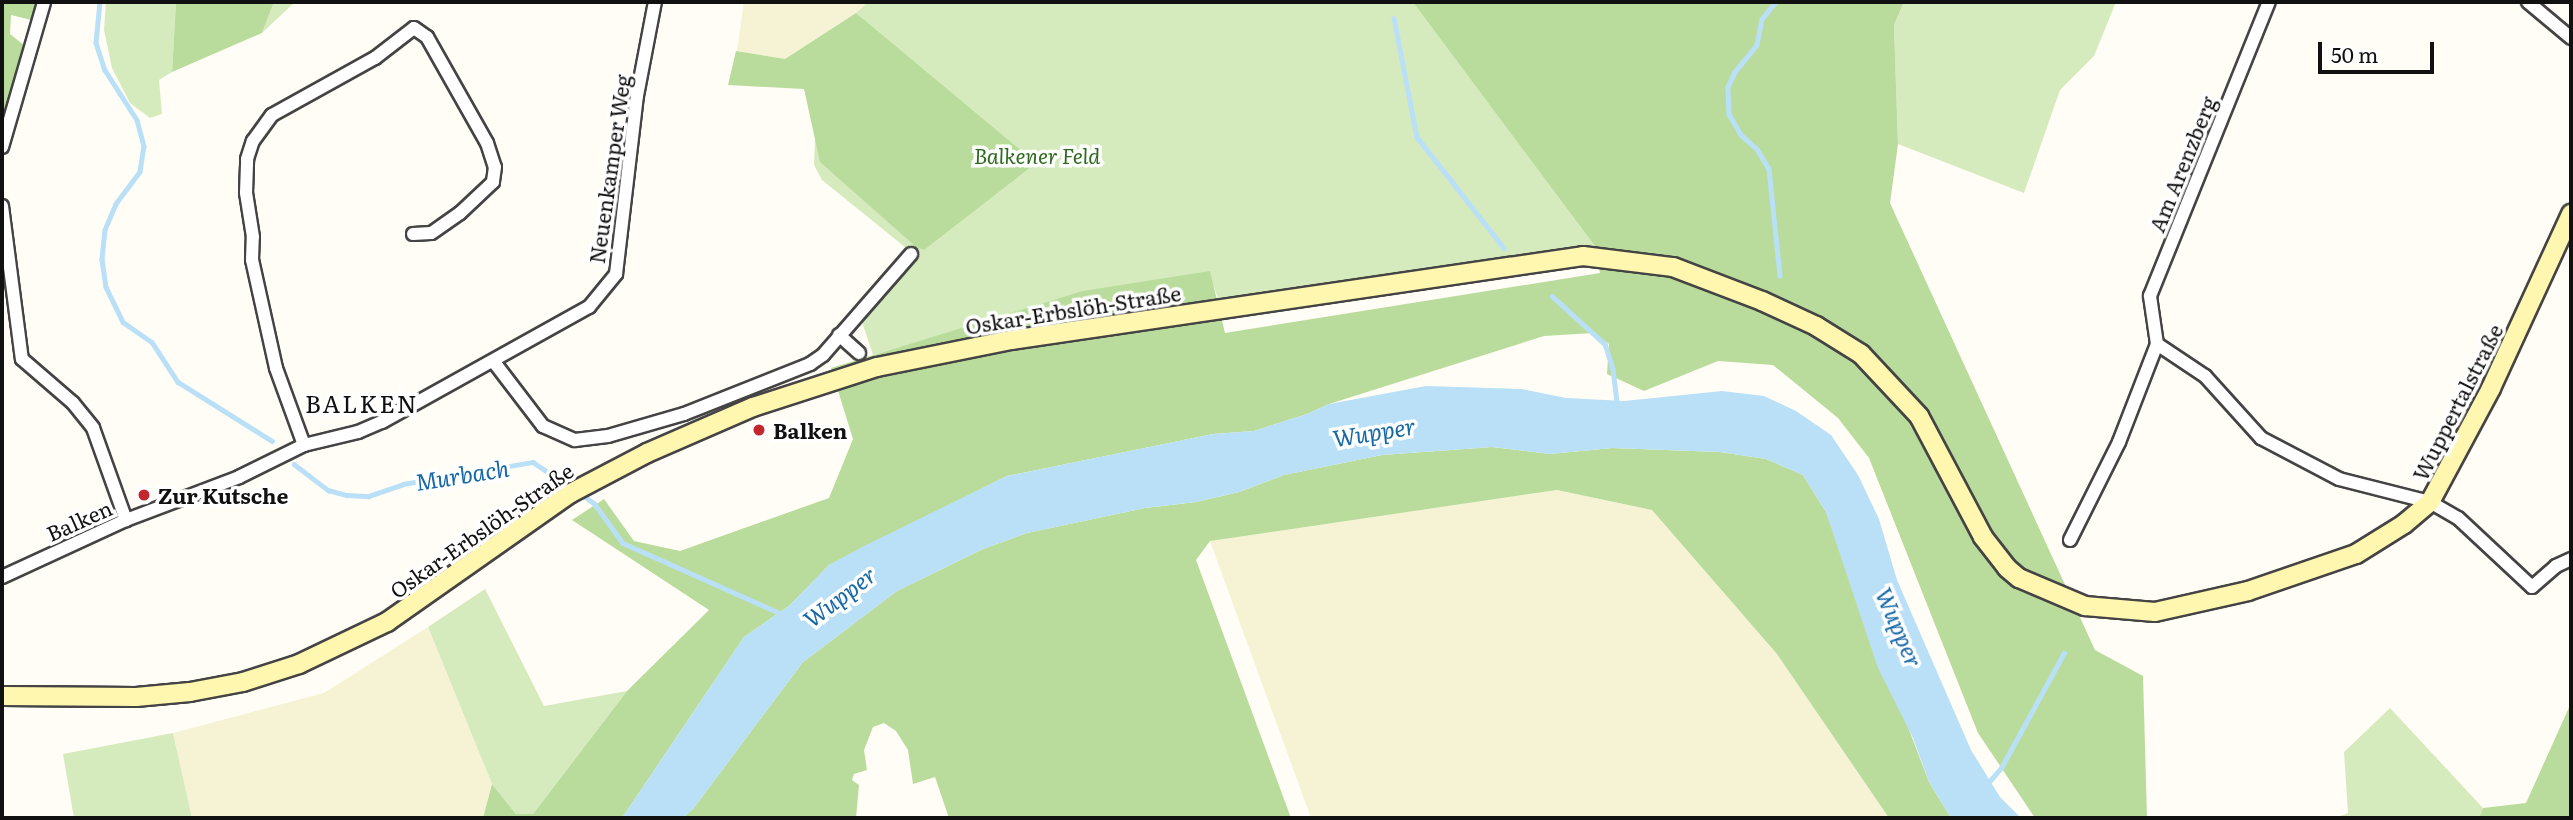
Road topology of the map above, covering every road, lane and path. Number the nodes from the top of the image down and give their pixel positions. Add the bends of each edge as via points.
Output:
1 (44, 2) edge
2 (655, 2) edge
3 (2269, 2) edge
4 (2528, 2) edge
5 (2571, 38) edge
6 (2, 147) edge
7 (2, 206) edge
8 (2571, 215) edge
9 (414, 233) dead end
10 (911, 254) dead end
11 (839, 335) junction
12 (2157, 344) junction
13 (859, 353) dead end
14 (494, 362) junction
15 (304, 445) junction
16 (2430, 502) junction
17 (126, 520) junction
18 (2070, 540) dead end
19 (2571, 559) edge
20 (2, 577) edge
21 (2085, 606) joint
22 (2, 696) edge

1 - 6 street
2 - 14 street, Neuenkamper Weg via 637,96 616,274 587,308
3 - 12 street, Am Arenzberg via 2150,296
4 - 5 street
7 - 17 street via 22,359 73,402 93,428
8 - 16 main road, Wuppertalstraße via 2491,388
9 - 15 street via 431,233 460,213 493,182 495,167 487,143 427,37 414,28 375,58 272,116 253,141 247,159 252,260 276,368
10 - 11 street
11 - 13 street
11 - 14 street via 810,364 710,404 608,436 575,440 543,426
12 - 16 street via 2205,376 2261,439 2339,479
12 - 18 street, Am Arenzberg via 2119,442
14 - 15 street, Balken via 382,422
15 - 17 street, Balken via 239,477
16 - 19 street via 2459,518 2532,587
16 - 21 main road, Wuppertalstraße via 2356,554 2248,592 2155,612
17 - 20 street, Balken
21 - 22 main road, Oskar-Erbslöh-Straße via 2019,578 1996,556 1919,416 1861,354 1816,326 1702,276 1673,267 1583,256 1011,340 815,385 682,436 589,482 387,622 299,664 243,682 190,692 136,697

